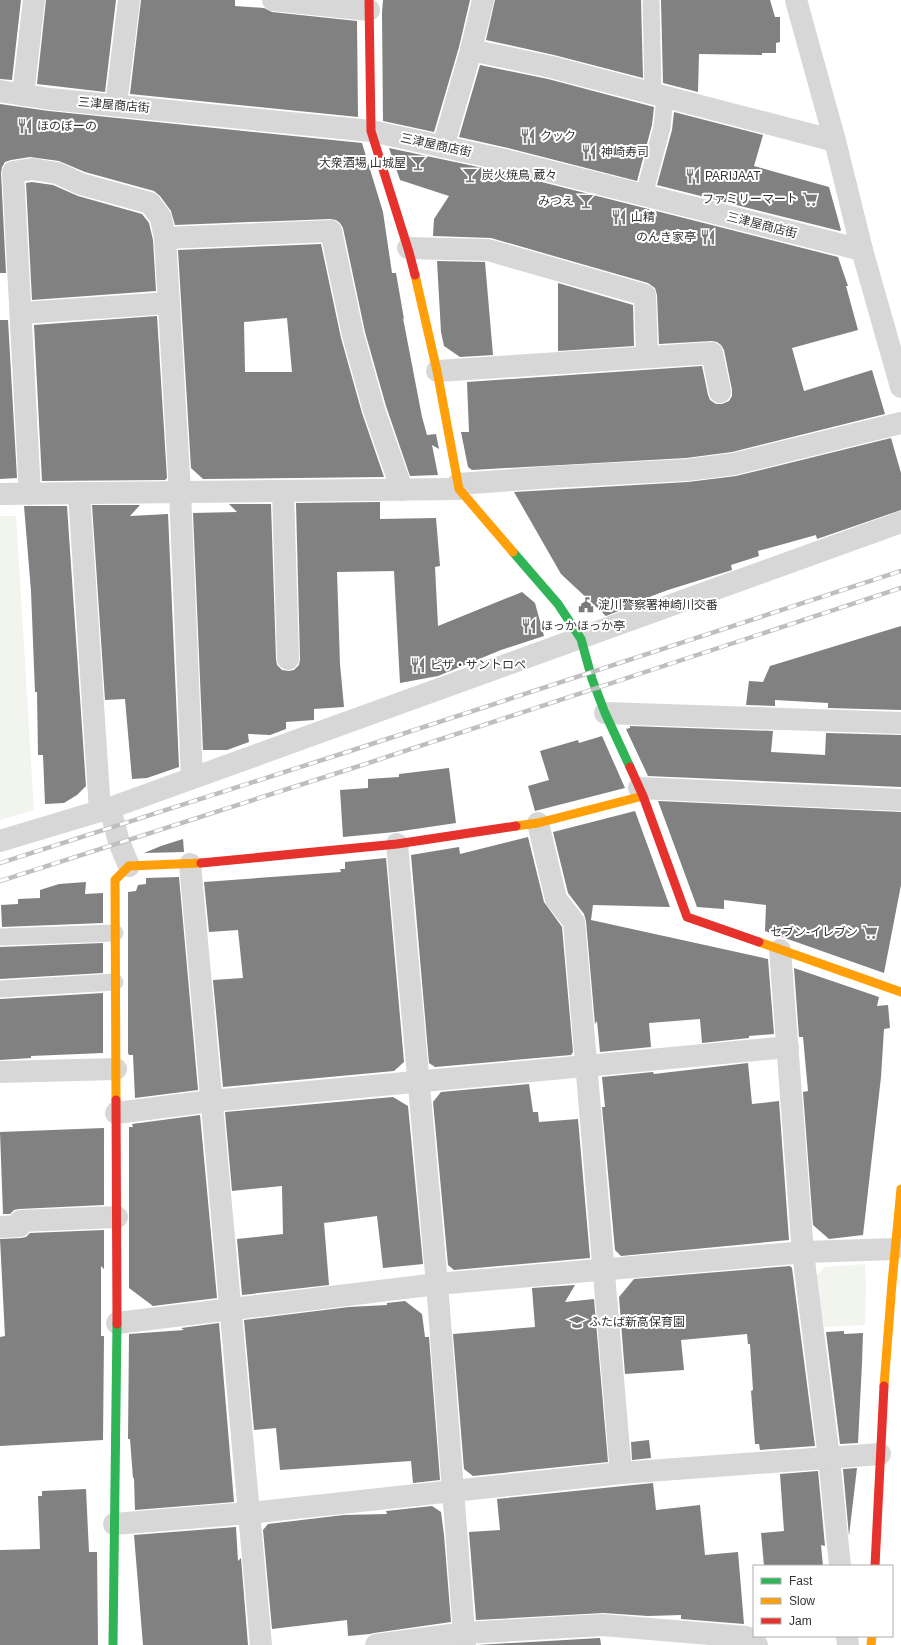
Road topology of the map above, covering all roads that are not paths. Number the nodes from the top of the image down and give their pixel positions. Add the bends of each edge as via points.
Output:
1 (34, 0) edge
2 (129, 0) edge
3 (273, 0) edge
4 (483, 0) edge
5 (651, 0) edge
6 (796, 0) edge
7 (369, 5) edge
8 (471, 50) junction
9 (0, 91) edge
10 (23, 95) junction
11 (659, 96) junction
12 (116, 106) junction
13 (371, 131) junction
14 (835, 141) junction
15 (443, 147) junction
16 (644, 195) junction
17 (165, 238) junction
18 (408, 248) junction
19 (862, 250) junction
20 (169, 303) junction
21 (21, 313) junction
22 (647, 357) junction
23 (437, 371) junction
24 (901, 387) edge
25 (720, 392) dead end
26 (901, 423) edge
27 (459, 487) junction
28 (402, 490) junction
29 (283, 491) junction
30 (180, 492) junction
31 (79, 493) junction
32 (0, 494) edge
33 (30, 494) junction
34 (901, 522) edge
35 (581, 639) junction
36 (288, 659) dead end
37 (605, 713) junction
38 (901, 723) edge
39 (192, 778) junction
40 (641, 792) junction
41 (901, 800) edge
42 (105, 809) junction
43 (538, 823) junction
44 (0, 841) edge
45 (397, 844) junction
46 (190, 864) junction
47 (129, 866) junction
48 (115, 933) junction
49 (0, 937) edge
50 (780, 950) junction
51 (115, 982) junction
52 (0, 989) edge
53 (901, 992) edge
54 (788, 1047) junction
55 (586, 1066) junction
56 (116, 1069) junction
57 (0, 1072) edge
58 (419, 1082) junction
59 (211, 1100) junction
60 (116, 1113) junction
61 (901, 1189) edge
62 (116, 1217) junction
63 (0, 1227) edge
64 (894, 1249) junction
65 (803, 1253) junction
66 (603, 1271) junction
67 (897, 1273) edge
68 (437, 1284) junction
69 (230, 1309) junction
70 (117, 1323) junction
71 (880, 1454) junction
72 (829, 1458) junction
73 (621, 1473) junction
74 (454, 1491) junction
75 (249, 1513) junction
76 (114, 1524) junction
77 (840, 1565) edge
78 (875, 1565) edge
79 (465, 1639) edge
80 (112, 1645) edge
81 (261, 1645) edge
82 (376, 1645) edge
83 (757, 1645) edge

1 - 10 street
2 - 12 street
3 - 7 street
4 - 8 street
5 - 11 lane
6 - 14 street
7 - 13 street
8 - 11 street via 551,67
8 - 15 street
9 - 10 street, 三津屋商店街
10 - 12 street, 三津屋商店街
11 - 14 street
11 - 16 lane via 662,127
12 - 13 street, 三津屋商店街
13 - 15 street, 三津屋商店街
13 - 18 street
14 - 19 street
15 - 16 street, 三津屋商店街
16 - 19 street, 三津屋商店街
17 - 20 street
17 - 21 street via 161,218 150,203 81,184 57,173 32,169 13,172
17 - 28 street via 331,231 353,336 374,410
18 - 22 street via 488,250 645,295
18 - 23 street
19 - 24 street
20 - 21 street
20 - 30 street
21 - 33 street
22 - 23 street
22 - 25 street via 712,353
23 - 27 street
26 - 27 street via 727,465
27 - 28 street
27 - 35 street via 558,604
28 - 29 street
29 - 30 street
29 - 36 street
30 - 31 street
30 - 39 street
31 - 33 street
31 - 42 street
32 - 33 street
34 - 35 street
35 - 37 street
35 - 39 street
37 - 38 street
37 - 40 street
39 - 42 street
40 - 41 street
40 - 43 street
40 - 50 street via 687,917
42 - 44 street
42 - 47 street
43 - 45 street
43 - 55 street via 556,899 574,922
45 - 46 street
45 - 58 street
46 - 47 street
46 - 59 street
47 - 48 street via 115,880
48 - 49 lane
48 - 51 street
50 - 53 street
50 - 54 street
51 - 52 lane
51 - 56 street
54 - 55 street
54 - 65 street
55 - 58 street
55 - 66 street
56 - 57 street
56 - 60 street
58 - 59 street
58 - 68 street
59 - 60 street
59 - 69 street
60 - 62 street
61 - 64 street
62 - 63 street via 20,1222 20,1226
62 - 70 street
64 - 65 street
64 - 67 street
65 - 66 street
65 - 72 street
66 - 68 street
66 - 73 street
67 - 71 street
68 - 69 street
68 - 74 street
69 - 70 street
69 - 75 street
70 - 76 street
71 - 72 street
71 - 78 street
72 - 73 street
72 - 77 street
73 - 74 street
74 - 75 street
74 - 79 street
75 - 76 street
75 - 81 street
76 - 80 street
79 - 82 street
79 - 83 street via 602,1625 746,1636

